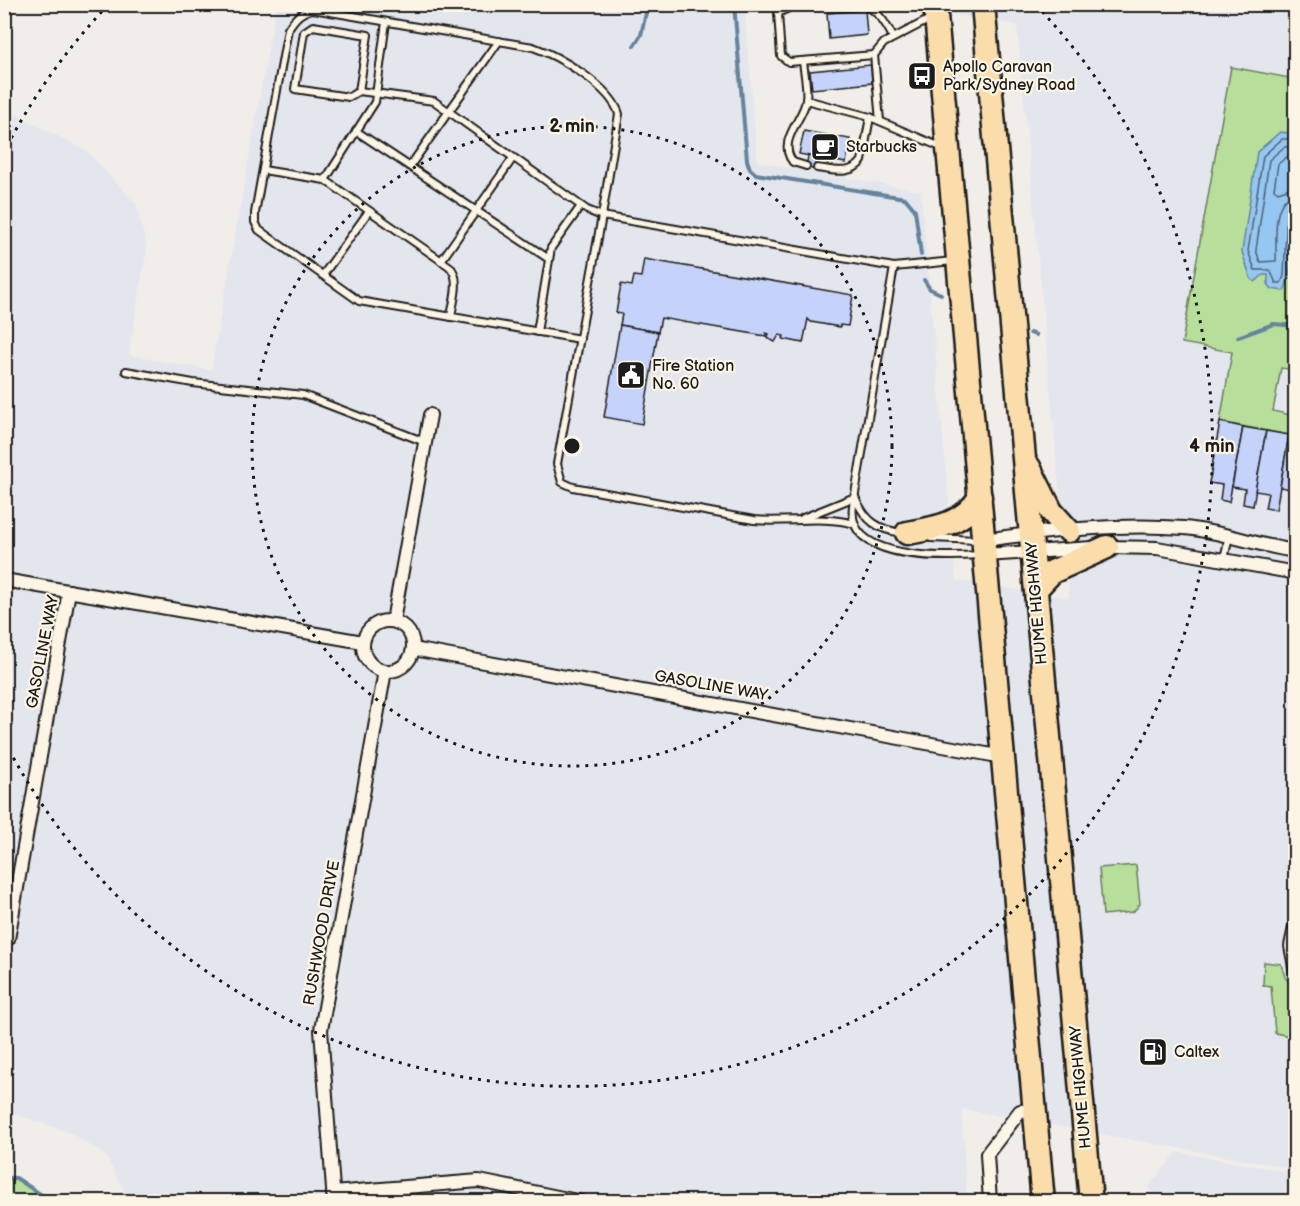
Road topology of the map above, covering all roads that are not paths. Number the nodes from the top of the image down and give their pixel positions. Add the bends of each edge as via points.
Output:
1 (819, 4) edge
2 (863, 4) edge
3 (983, 4) edge
4 (936, 11) edge
5 (386, 22) junction
6 (893, 37) junction
7 (499, 41) junction
8 (874, 55) junction
9 (803, 61) junction
10 (359, 91) junction
11 (376, 93) junction
12 (806, 100) junction
13 (449, 112) junction
14 (870, 117) junction
15 (880, 121) junction
16 (356, 130) junction
17 (949, 151) junction
18 (513, 158) junction
19 (410, 166) junction
20 (806, 166) dead end
21 (817, 168) dead end
22 (263, 170) junction
23 (325, 180) junction
24 (581, 206) junction
25 (476, 210) junction
26 (369, 211) junction
27 (602, 216) junction
28 (549, 259) junction
29 (959, 260) junction
30 (441, 261) junction
31 (894, 267) junction
32 (323, 275) junction
33 (451, 316) junction
34 (537, 332) junction
35 (580, 339) junction
36 (126, 371) dead end
37 (430, 415) dead end
38 (426, 442) junction
39 (1024, 458) junction
40 (855, 497) junction
41 (980, 497) junction
42 (794, 521) junction
43 (855, 524) junction
44 (1070, 531) junction
45 (908, 533) junction
46 (1228, 536) junction
47 (1032, 542) junction
48 (984, 547) junction
49 (1107, 547) junction
50 (1296, 551) edge
51 (1224, 559) junction
52 (1296, 573) edge
53 (4, 580) edge
54 (1036, 589) junction
55 (69, 591) junction
56 (393, 621) junction
57 (363, 642) junction
58 (414, 649) junction
59 (385, 672) junction
60 (1003, 757) junction
61 (1296, 923) edge
62 (8, 939) dead end
63 (1296, 972) edge
64 (1035, 1110) junction
65 (333, 1197) edge
66 (582, 1202) edge
67 (990, 1202) edge
68 (1043, 1202) edge
69 (1091, 1202) edge

1 - 9 lane via 783,9 777,18 781,56 789,62
2 - 6 lane via 875,10
3 - 39 highway, HUME HIGHWAY
4 - 6 lane
4 - 17 highway
5 - 7 lane
5 - 11 lane
5 - 22 lane via 313,9 295,17 288,29
6 - 8 lane
7 - 13 lane
7 - 27 lane via 533,46 549,53 616,102 619,114
8 - 9 lane
8 - 15 lane
9 - 12 lane
10 - 10 lane via 349,97 295,89 307,28 368,34
10 - 11 lane
11 - 13 lane via 434,101
11 - 16 lane via 375,102
12 - 14 lane
12 - 20 lane via 788,151 793,162
13 - 18 lane
13 - 19 lane
14 - 15 lane
14 - 21 lane via 858,166 848,171
15 - 17 lane
16 - 19 lane
16 - 23 lane
17 - 29 highway
18 - 24 lane
18 - 25 lane
19 - 25 lane
22 - 23 lane
22 - 32 lane via 255,213 259,230
23 - 26 lane
24 - 27 lane
24 - 28 lane via 551,248
25 - 28 lane
25 - 30 lane
26 - 30 lane
26 - 32 lane
27 - 31 lane
27 - 35 lane
28 - 34 lane
29 - 31 lane
29 - 41 highway
30 - 33 lane via 454,271 456,280
31 - 40 lane
32 - 33 lane via 359,301
33 - 34 lane
34 - 35 lane
35 - 42 lane via 557,464 562,482 754,519
36 - 38 lane via 303,395
37 - 38 street
38 - 56 street
39 - 44 highway via 1051,511
39 - 47 highway, HUME HIGHWAY
40 - 42 lane
40 - 43 lane
40 - 45 lane via 872,523 889,531
41 - 45 highway via 959,520
41 - 48 highway
42 - 43 lane via 830,519
43 - 48 lane via 873,543 894,549 934,556
44 - 46 street via 1155,527
44 - 47 street
45 - 48 lane
46 - 50 street
46 - 51 lane
47 - 48 street
47 - 49 street
47 - 54 highway, HUME HIGHWAY
48 - 60 highway
49 - 51 street via 1156,548
49 - 54 highway via 1052,572
51 - 52 street
53 - 55 street
54 - 69 highway, HUME HIGHWAY
55 - 57 street, GASOLINE WAY
55 - 62 street, GASOLINE WAY
56 - 57 street via 377,623
56 - 58 street via 411,634
57 - 59 street via 365,658
58 - 59 street via 401,669
58 - 60 street, GASOLINE WAY
59 - 65 street, RUSHWOOD DRIVE via 321,1030
60 - 64 highway
61 - 63 street via 1292,959
64 - 67 street via 1020,1111 987,1154
64 - 68 highway
65 - 66 street via 479,1181

